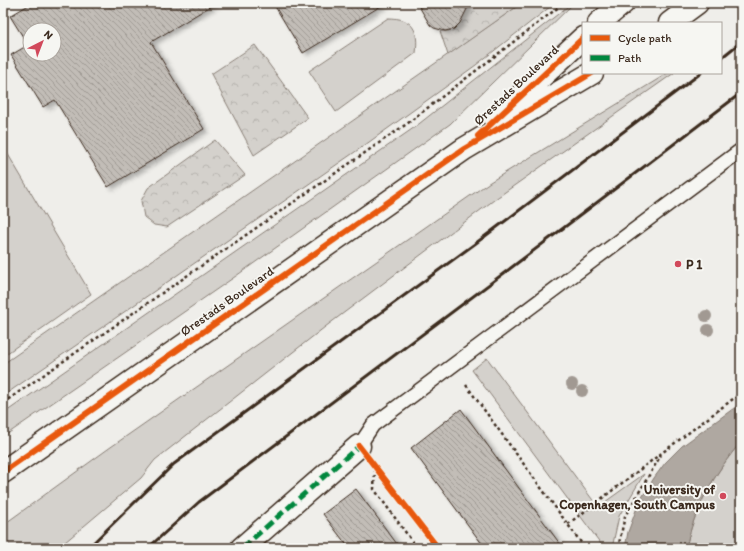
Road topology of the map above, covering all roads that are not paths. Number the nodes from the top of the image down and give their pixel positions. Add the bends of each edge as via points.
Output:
1 (624, 3) edge
2 (697, 3) edge
3 (600, 22) edge
4 (671, 22) edge
5 (582, 39) edge
6 (590, 74) edge
7 (464, 149) junction
8 (741, 150) edge
9 (358, 446) joint
10 (3, 472) edge
11 (242, 548) edge

1 - 3 street
2 - 4 street
5 - 7 street, Ørestads Boulevard
6 - 7 street, Ørestads Boulevard
7 - 10 street, Ørestads Boulevard
8 - 9 lane via 373,425
9 - 11 street

